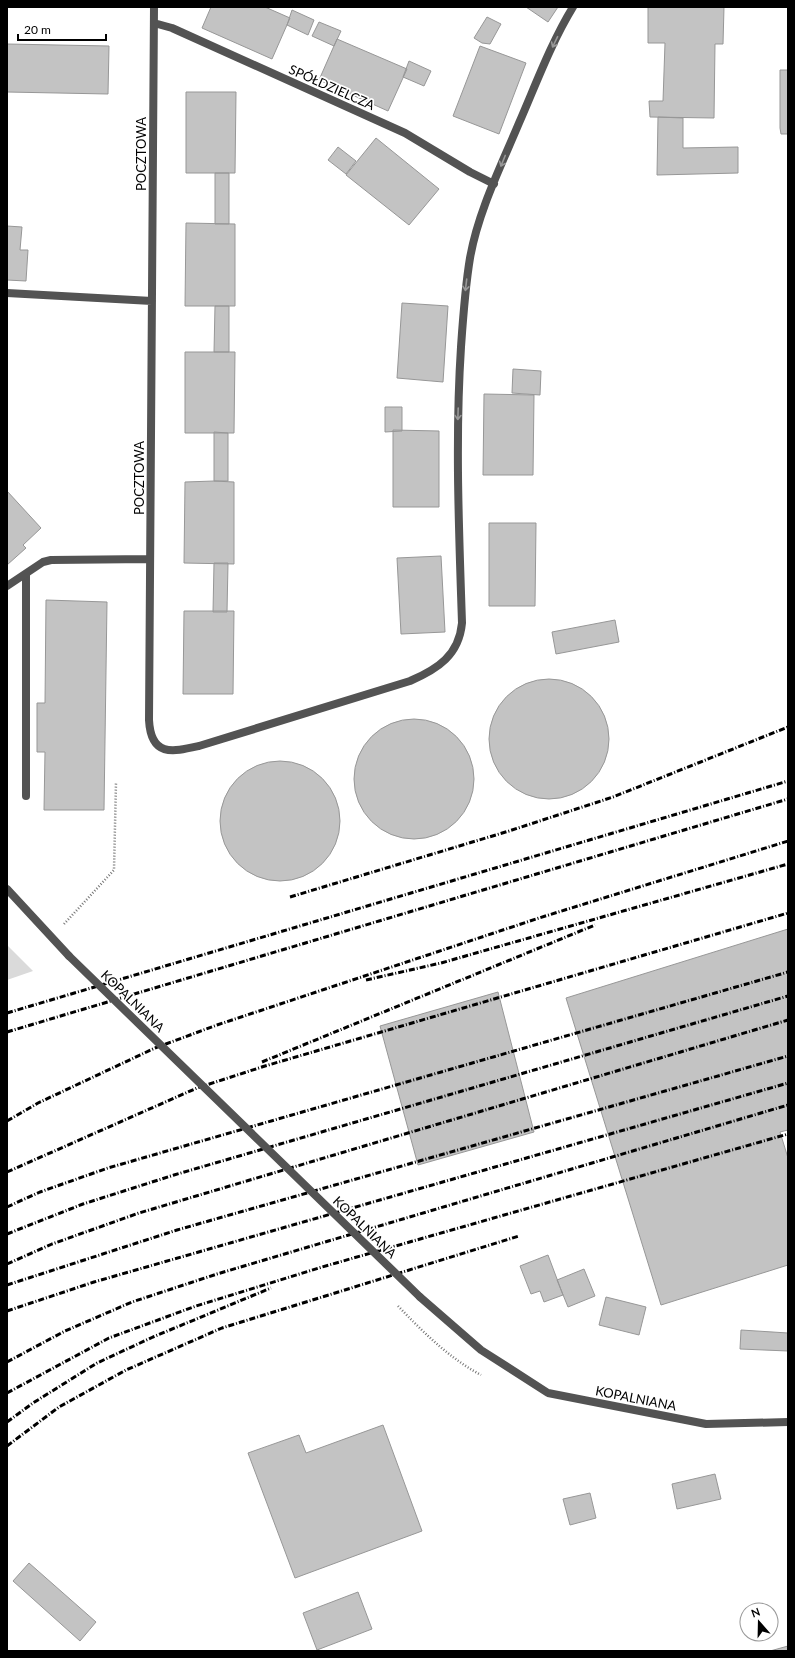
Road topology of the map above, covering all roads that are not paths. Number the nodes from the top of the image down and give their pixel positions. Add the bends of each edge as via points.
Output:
1 (154, 7) edge
2 (573, 7) edge
3 (154, 23) junction
4 (494, 184) junction
5 (7, 293) edge
6 (152, 301) junction
7 (150, 559) junction
8 (26, 575) junction
9 (7, 586) edge
10 (26, 796) dead end
11 (7, 890) edge
12 (788, 1422) edge

1 - 3 street, POCZTOWA
2 -> 4 street via 547,58
3 - 4 street, SPÓŁDZIELCZA via 172,28 405,133
3 - 6 street, POCZTOWA
4 -> 7 street, POCZTOWA via 470,258 463,321 457,448 462,623 457,646 452,654 431,671 403,684 199,746 170,751 162,749 156,745 149,730
5 - 6 street
6 - 7 street, POCZTOWA
7 - 8 street via 51,560 43,562
8 - 9 street
8 - 10 street
11 - 12 street, KOPALNIANA, bridge via 69,956 420,1297 481,1350 548,1393 706,1424

